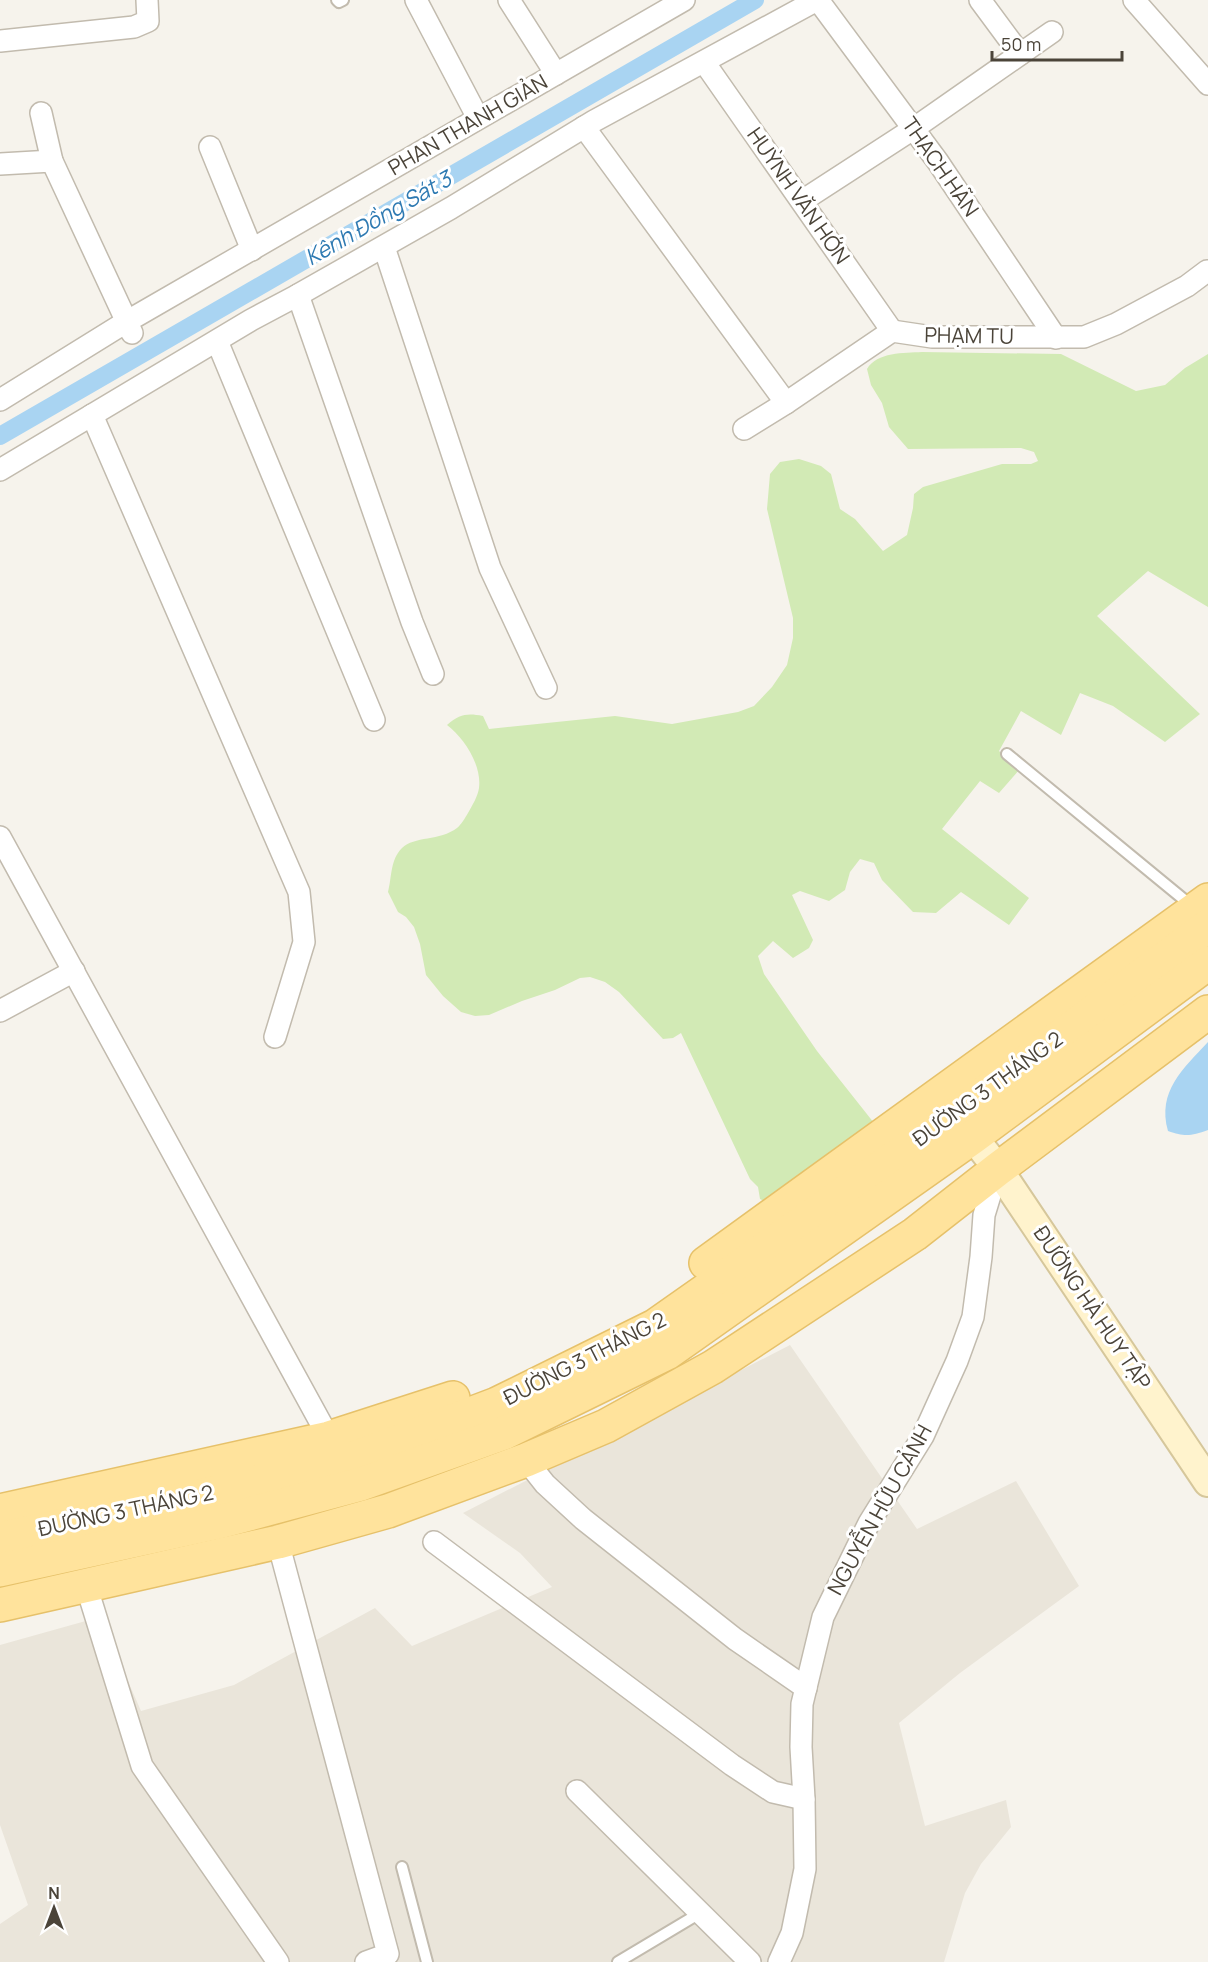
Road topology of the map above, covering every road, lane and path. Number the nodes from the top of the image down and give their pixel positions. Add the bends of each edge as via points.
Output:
1 (147, 0) edge
2 (337, 0) edge
3 (343, 0) edge
4 (416, 0) edge
5 (509, 0) edge
6 (684, 0) edge
7 (817, 0) edge
8 (980, 0) edge
9 (1134, 0) edge
10 (659, 6) edge
11 (1052, 32) dead end
12 (0, 41) edge
13 (1020, 54) junction
14 (704, 62) junction
15 (556, 74) junction
16 (1208, 84) edge
17 (41, 113) dead end
18 (478, 118) junction
19 (584, 127) junction
20 (913, 129) junction
21 (210, 147) dead end
22 (52, 161) junction
23 (0, 164) edge
24 (802, 201) junction
25 (384, 247) junction
26 (252, 250) junction
27 (1207, 271) edge
28 (298, 296) junction
29 (129, 327) junction
30 (892, 331) junction
31 (1056, 338) junction
32 (217, 341) junction
33 (6, 392) edge
34 (786, 403) junction
35 (92, 415) junction
36 (744, 429) dead end
37 (0, 470) edge
38 (433, 674) dead end
39 (546, 688) dead end
40 (374, 720) dead end
41 (1007, 754) dead end
42 (3, 850) edge
43 (1204, 912) edge
44 (1208, 963) edge
45 (74, 971) junction
46 (0, 1011) edge
47 (1208, 1012) edge
48 (275, 1037) dead end
49 (955, 1115) junction
50 (998, 1169) junction
51 (329, 1438) junction
52 (526, 1460) junction
53 (1208, 1482) edge
54 (0, 1511) edge
55 (0, 1539) edge
56 (278, 1542) junction
57 (434, 1542) dead end
58 (0, 1570) edge
59 (86, 1585) junction
60 (0, 1605) edge
61 (806, 1688) junction
62 (577, 1791) dead end
63 (804, 1799) junction
64 (402, 1867) dead end
65 (700, 1913) junction
66 (278, 1962) edge
67 (366, 1962) edge
68 (427, 1962) edge
69 (618, 1962) edge
70 (750, 1962) edge
71 (779, 1962) edge

1 - 12 street via 148,21 134,27
2 - 3 lane
4 - 18 street
5 - 15 street
6 - 10 street, PHAN THANH GIẢN
7 - 14 street
7 - 20 street, THẠCH HÃN
8 - 13 street
9 - 16 street
10 - 15 street, PHAN THANH GIẢN
11 - 13 street
13 - 20 street
14 - 19 street
14 - 24 street, HUỲNH VĂN HỚN
15 - 18 street, PHAN THANH GIẢN
17 - 22 street
18 - 26 street, PHAN THANH GIẢN
19 - 25 street
19 - 34 street
20 - 24 street
20 - 31 street, THẠCH HÃN
21 - 26 street
22 - 23 street
22 - 29 street
24 - 30 street, HUỲNH VĂN HỚN
25 - 28 street
25 - 39 street via 490,568
26 - 29 street, PHAN THANH GIẢN
27 - 31 street, PHẠM TU via 1116,324 1084,337
28 - 32 street
28 - 38 street
29 - 33 street, PHAN THANH GIẢN
30 - 31 street, PHẠM TU via 932,337
30 - 34 street
32 - 35 street
32 - 40 street
34 - 36 street
35 - 37 street
35 - 48 street via 299,892 303,942
41 - 43 lane
42 - 45 street
43 - 49 main road, ĐƯỜNG 3 THÁNG 2
44 - 49 main road, ĐƯỜNG 3 THÁNG 2
45 - 46 street
45 - 51 street
47 - 50 main road
49 - 50 street, ĐƯỜNG HÀ HUY TẬP
49 - 51 main road, ĐƯỜNG 3 THÁNG 2 via 597,1334 503,1380
49 - 55 main road, ĐƯỜNG 3 THÁNG 2 via 655,1326 497,1404 357,1457
49 - 58 main road, ĐƯỜNG 3 THÁNG 2 via 667,1353 504,1433 361,1485 216,1523
50 - 52 main road via 915,1234 713,1367 606,1426
50 - 53 street, ĐƯỜNG HÀ HUY TẬP
50 - 61 street, NGUYỄN HỮU CẢNH via 984,1215 973,1317 923,1436 869,1523 823,1617
51 - 54 main road, ĐƯỜNG 3 THÁNG 2
52 - 56 main road via 399,1508
52 - 61 street via 545,1484 592,1526 735,1640
56 - 59 main road
56 - 67 street via 388,1954
57 - 63 street via 732,1765 773,1792
59 - 60 main road
59 - 66 street via 142,1766
61 - 63 street, NGUYỄN HỮU CẢNH via 801,1725
62 - 65 street
63 - 71 street, NGUYỄN HỮU CẢNH via 804,1869 792,1934
64 - 68 lane
65 - 69 lane
65 - 70 street

